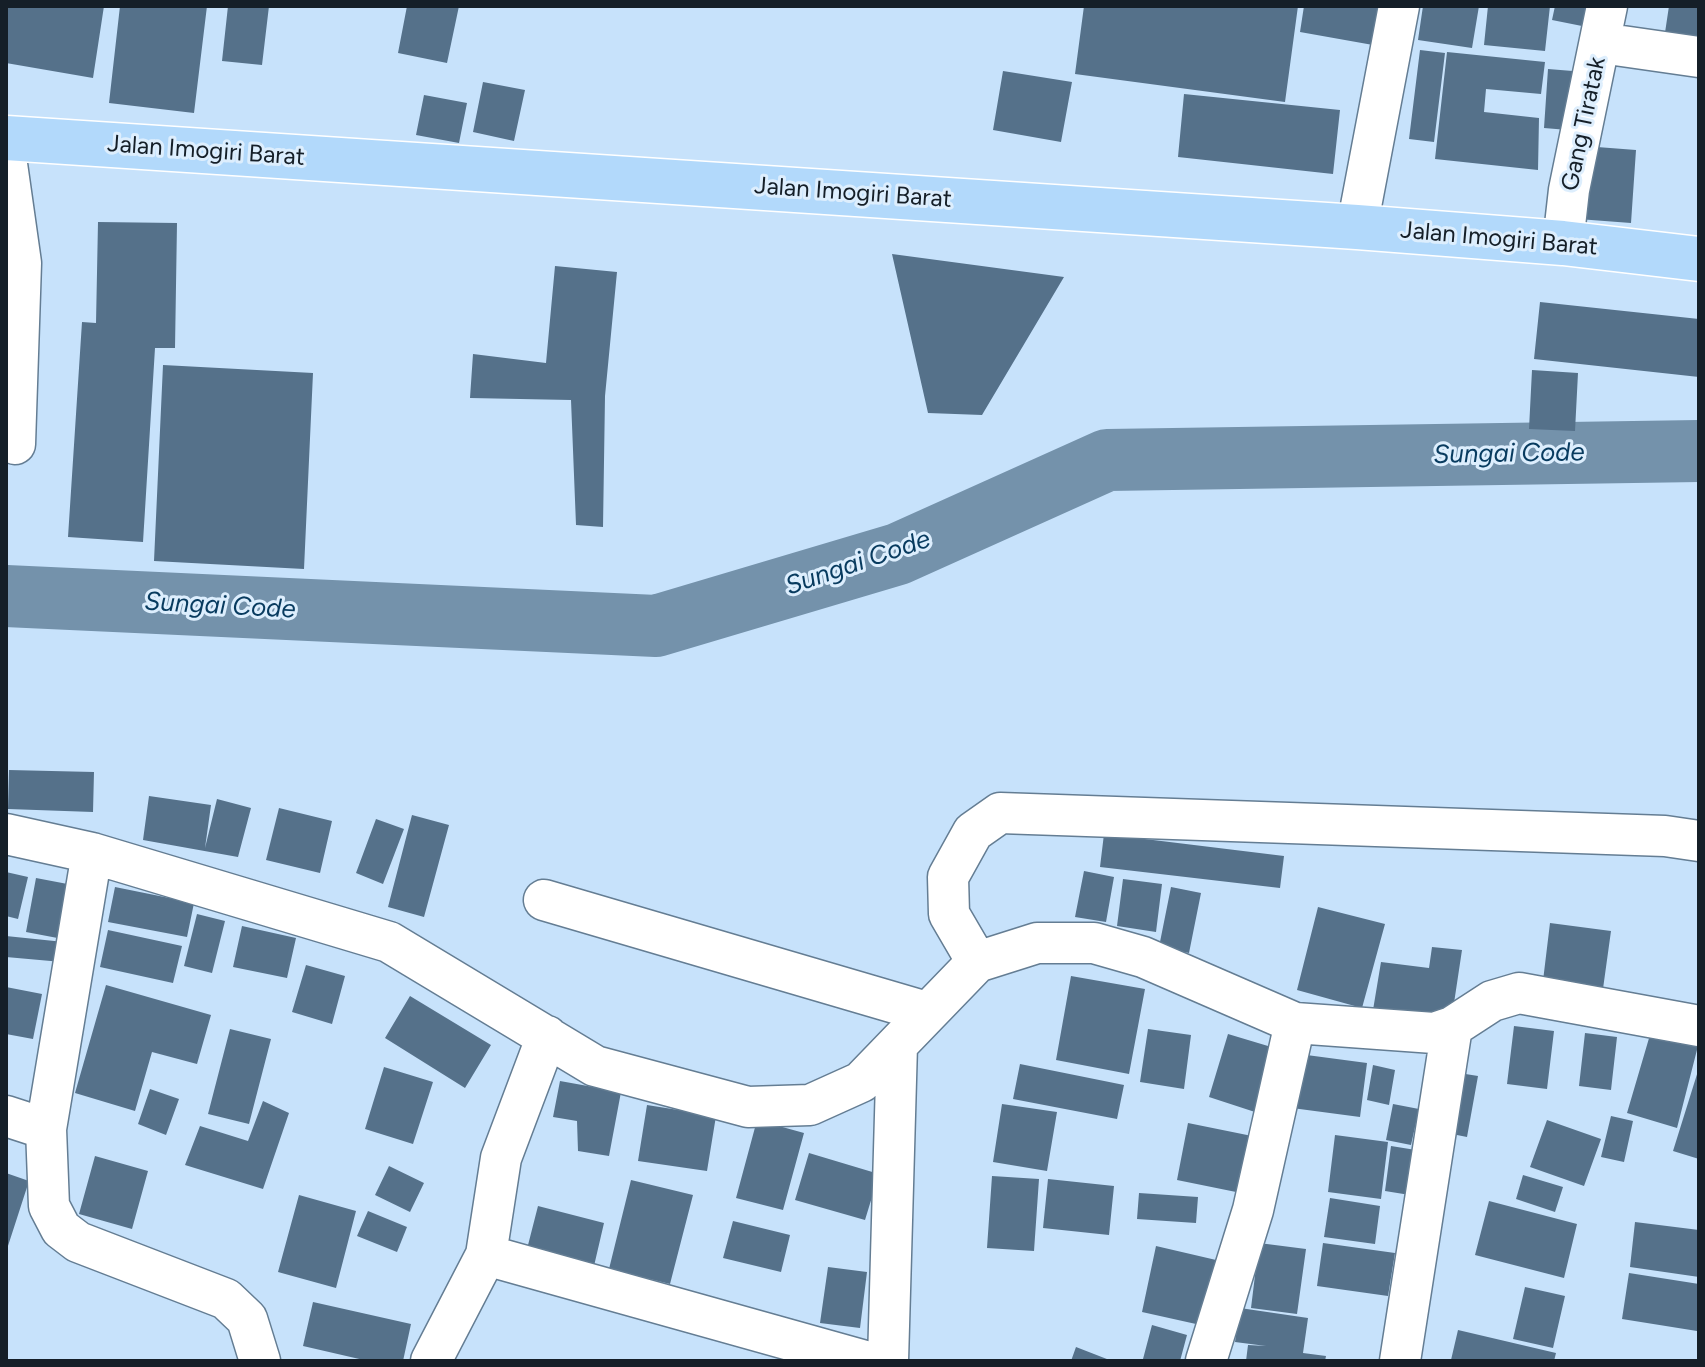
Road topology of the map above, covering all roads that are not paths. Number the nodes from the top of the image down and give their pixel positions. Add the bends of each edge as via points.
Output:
1 (1399, 6) edge
2 (1604, 25) edge
3 (1699, 57) edge
4 (6, 138) edge
5 (6, 157) edge
6 (1357, 227) junction
7 (1563, 243) junction
8 (1699, 259) edge
9 (15, 444) dead end
10 (6, 834) edge
11 (1699, 841) edge
12 (92, 853) junction
13 (544, 900) dead end
14 (977, 962) junction
15 (926, 1012) junction
16 (1295, 1023) junction
17 (1699, 1026) edge
18 (1452, 1027) junction
19 (547, 1036) junction
20 (897, 1045) junction
21 (6, 1116) edge
22 (46, 1129) junction
23 (486, 1255) junction
24 (260, 1361) edge
25 (431, 1361) edge
26 (865, 1361) edge
27 (888, 1361) edge
28 (1206, 1361) edge
29 (1400, 1361) edge

1 - 6 street
2 - 3 street
2 - 7 street, Gang Tiratak
4 - 6 main road, Jalan Imogiri Barat
5 - 9 street via 21,263
6 - 7 main road, Jalan Imogiri Barat
7 - 8 main road, Jalan Imogiri Barat
10 - 12 street
11 - 14 street via 1000,813 973,832 948,877 949,914
12 - 19 street via 389,942
12 - 22 street
13 - 15 street
14 - 15 street
14 - 16 street via 1037,943 1094,943 1143,957
15 - 20 street
16 - 18 street via 1421,1034
16 - 28 street via 1253,1210
17 - 18 street via 1519,993 1492,1001
18 - 29 street
19 - 20 street via 595,1066 748,1107 810,1105 861,1082
19 - 23 street via 501,1158
20 - 27 street
21 - 22 street
22 - 24 street via 49,1206 61,1229 78,1242 226,1299 247,1319
23 - 25 street
23 - 26 street

